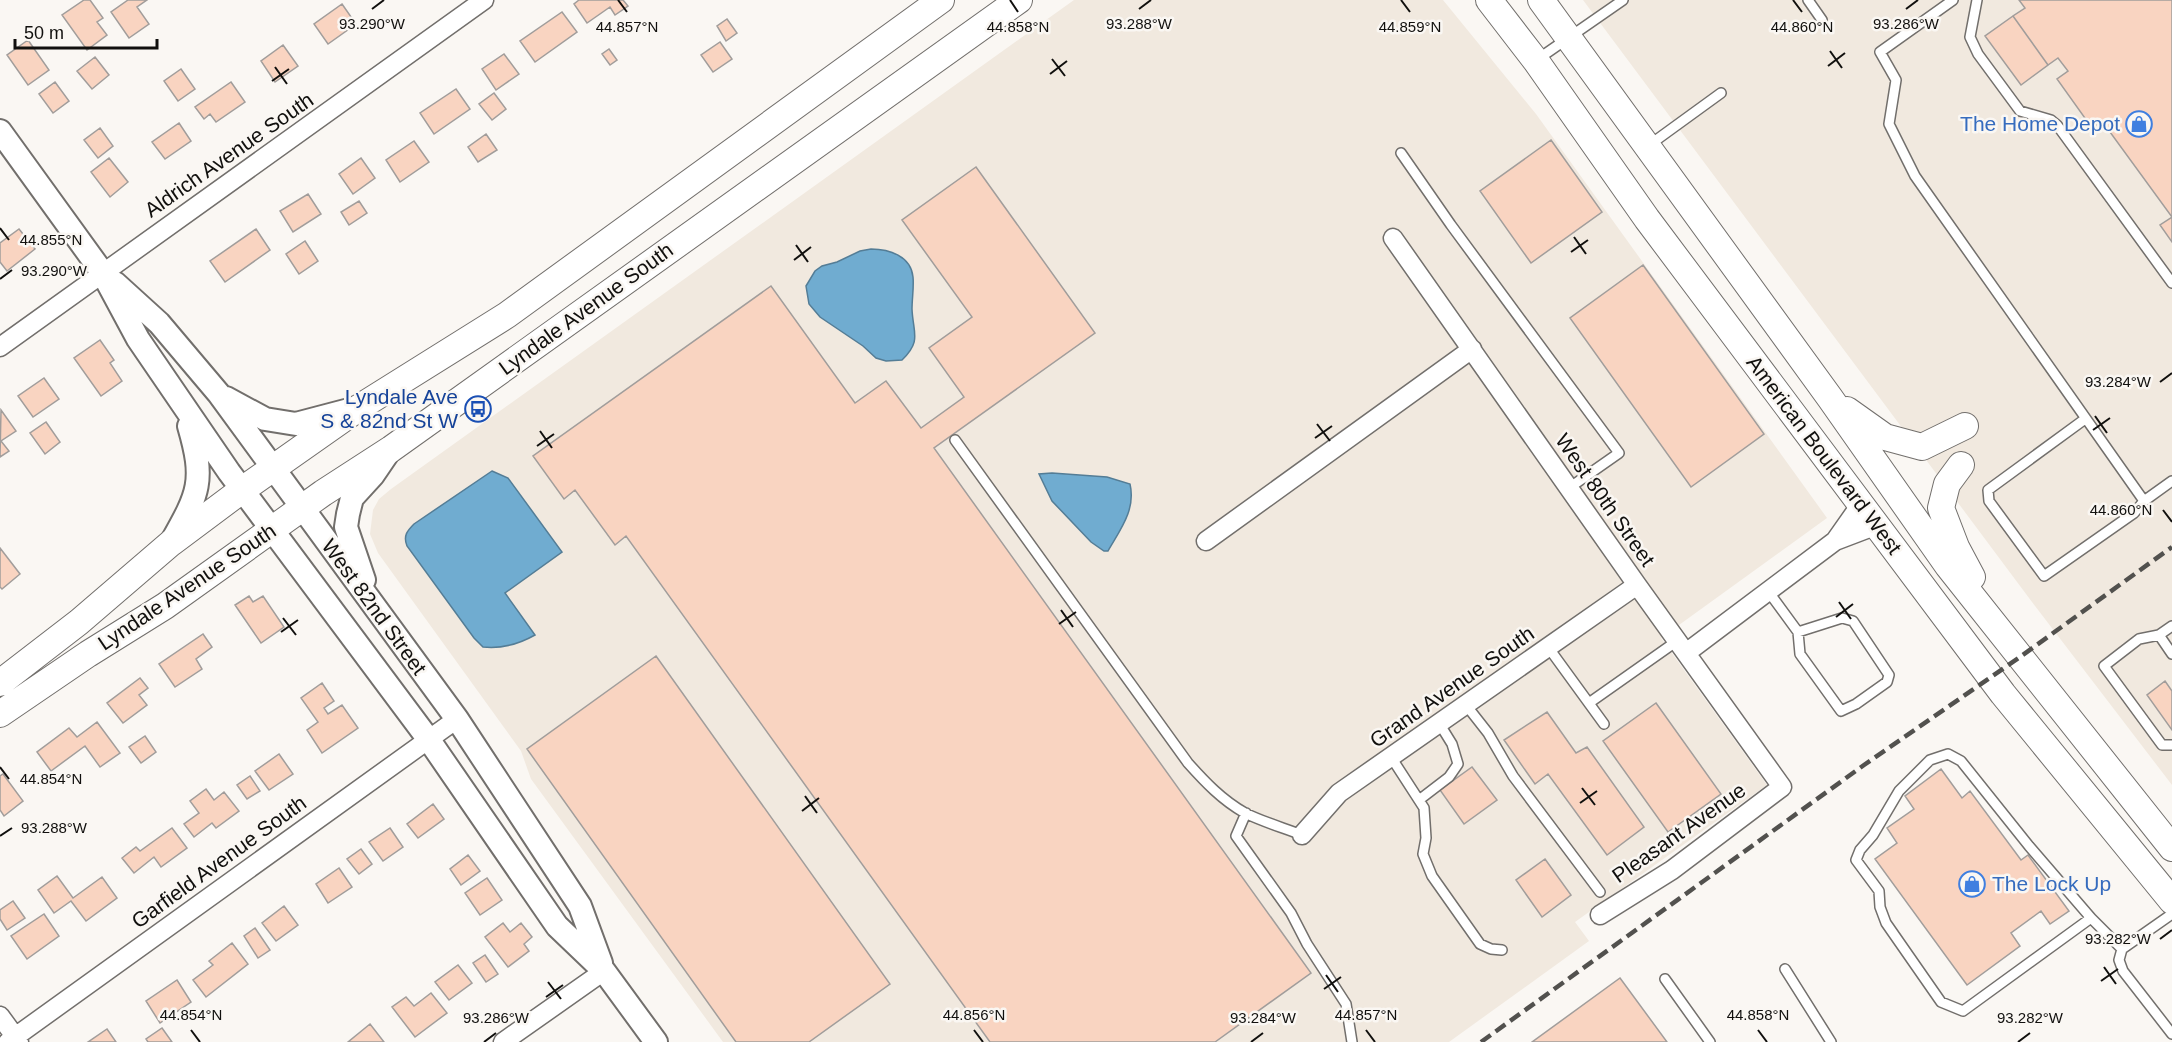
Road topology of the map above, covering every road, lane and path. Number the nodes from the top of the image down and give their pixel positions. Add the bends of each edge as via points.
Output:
1 (484, 0) edge
2 (941, 0) edge
3 (1019, 0) edge
4 (1489, 0) edge
5 (1541, 0) edge
6 (1808, 0) edge
7 (1953, 0) edge
8 (1977, 0) edge
9 (1620, 1) edge
10 (1822, 20) dead end
11 (1568, 37) junction
12 (1536, 60) junction
13 (1721, 93) dead end
14 (0, 131) edge
15 (1646, 147) junction
16 (1401, 153) dead end
17 (1393, 238) dead end
18 (102, 272) junction
19 (2172, 283) edge
20 (0, 347) edge
21 (1472, 349) junction
22 (219, 394) junction
23 (1830, 398) junction
24 (183, 407) junction
25 (360, 407) junction
26 (2085, 419) junction
27 (1965, 426) dead end
28 (955, 440) dead end
29 (392, 449) junction
30 (1961, 465) dead end
31 (273, 469) junction
32 (2172, 480) edge
33 (1569, 488) junction
34 (242, 490) junction
35 (2144, 501) junction
36 (1861, 504) junction
37 (302, 508) junction
38 (1877, 525) junction
39 (271, 530) junction
40 (1206, 540) dead end
41 (1834, 541) junction
42 (171, 543) junction
43 (1637, 585) junction
44 (1767, 591) junction
45 (377, 612) junction
46 (2172, 626) edge
47 (1997, 628) junction
48 (1798, 632) junction
49 (2159, 635) junction
50 (1548, 647) junction
51 (1681, 647) junction
52 (2172, 654) edge
53 (5, 675) edge
54 (1589, 703) junction
55 (1466, 705) junction
56 (0, 714) edge
57 (457, 719) junction
58 (1439, 723) junction
59 (1604, 724) dead end
60 (429, 740) junction
61 (2172, 746) edge
62 (1391, 757) junction
63 (1782, 787) joint
64 (1419, 800) junction
65 (1246, 813) junction
66 (1302, 836) joint
67 (2172, 848) edge
68 (1600, 892) dead end
69 (2170, 897) edge
70 (1600, 915) dead end
71 (2091, 918) junction
72 (2122, 949) junction
73 (1502, 950) dead end
74 (1785, 969) dead end
75 (604, 971) junction
76 (1665, 979) dead end
77 (0, 1016) edge
78 (2172, 1034) edge
79 (14, 1040) edge
80 (503, 1042) edge
81 (656, 1042) edge
82 (1352, 1042) edge
83 (1710, 1042) edge
84 (1831, 1042) edge

1 - 18 street, Aldrich Avenue South
2 - 25 main road, Lyndale Avenue South via 507,315
3 - 29 main road, Lyndale Avenue South
4 - 12 main road, American Boulevard West
5 - 11 main road, American Boulevard West
6 - 10 lane
7 - 26 lane via 1880,52 1896,80 1889,124 1915,176
8 - 19 lane via 1970,37 1978,54 2020,111 2057,125
9 - 11 lane
11 - 12 lane
11 - 15 main road, American Boulevard West
12 - 36 main road, American Boulevard West via 1647,219
13 - 15 lane
14 - 18 street, West 82nd Street
15 - 23 main road, American Boulevard West
16 - 33 lane via 1619,453
17 - 21 street, West 80th Street
18 - 20 street, Aldrich Avenue South
18 - 22 street, West 82nd Street via 159,323
18 - 24 street, West 82nd Street via 138,339
21 - 33 street, West 80th Street
21 - 40 street
22 - 25 street via 265,419 296,424
22 - 31 street, West 82nd Street
23 - 27 main road via 1885,437 1922,447
23 - 47 main road, American Boulevard West via 1948,566
24 - 34 street, West 82nd Street
24 - 42 street via 197,454 199,483
25 - 31 main road, Lyndale Avenue South
26 - 35 lane
26 - 35 lane via 1988,490 1989,501 2044,576 2134,513
28 - 65 lane via 1188,763 1215,791
29 - 37 main road, Lyndale Avenue South
29 - 45 street via 352,498 346,528
30 - 47 main road via 1947,484 1941,508
31 - 34 main road, Lyndale Avenue South
31 - 37 street, West 82nd Street
32 - 35 lane
33 - 43 street, West 80th Street
34 - 39 street, West 82nd Street
34 - 42 main road, Lyndale Avenue South
36 - 38 main road, American Boulevard West
36 - 41 street
37 - 39 main road, Lyndale Avenue South
37 - 45 street, West 82nd Street
38 - 41 street
38 - 69 main road, American Boulevard West via 2017,711
39 - 56 main road, Lyndale Avenue South via 165,606
39 - 60 street, West 82nd Street
41 - 44 street
42 - 53 main road, Lyndale Avenue South via 79,622
43 - 50 street, Grand Avenue South
43 - 51 street, West 80th Street
44 - 48 lane
44 - 51 street
45 - 57 street, West 82nd Street
46 - 49 lane
47 - 67 main road, American Boulevard West
48 - 48 lane via 1800,654 1841,711 1887,682 1889,675 1852,621 1842,618
49 - 52 lane
49 - 61 lane via 2139,639 2104,666 2162,744
50 - 54 lane
50 - 55 street, Grand Avenue South
51 - 54 lane
51 - 63 street, West 80th Street
54 - 59 lane
55 - 58 street, Grand Avenue South
55 - 68 lane
57 - 60 street, Garfield Avenue South
57 - 75 street, West 82nd Street via 580,906
58 - 62 street, Grand Avenue South
58 - 64 lane via 1458,764 1449,777
60 - 75 street, West 82nd Street via 558,926
60 - 79 street, Garfield Avenue South
62 - 64 lane
62 - 66 street, Grand Avenue South via 1339,793
63 - 70 street, Pleasant Avenue via 1672,870
64 - 73 lane via 1424,808 1423,854 1432,876 1480,944
65 - 66 lane
65 - 82 lane via 1236,836 1292,912 1307,944 1346,1004
69 - 72 lane
71 - 71 lane via 1963,1011 1941,1002 1886,923 1879,891 1856,860 1899,791 1930,760 1948,754 1961,761
71 - 72 lane
72 - 78 lane via 2119,960 2123,971
74 - 84 lane
75 - 80 street
75 - 81 street, West 82nd Street
76 - 83 lane
77 - 79 street

